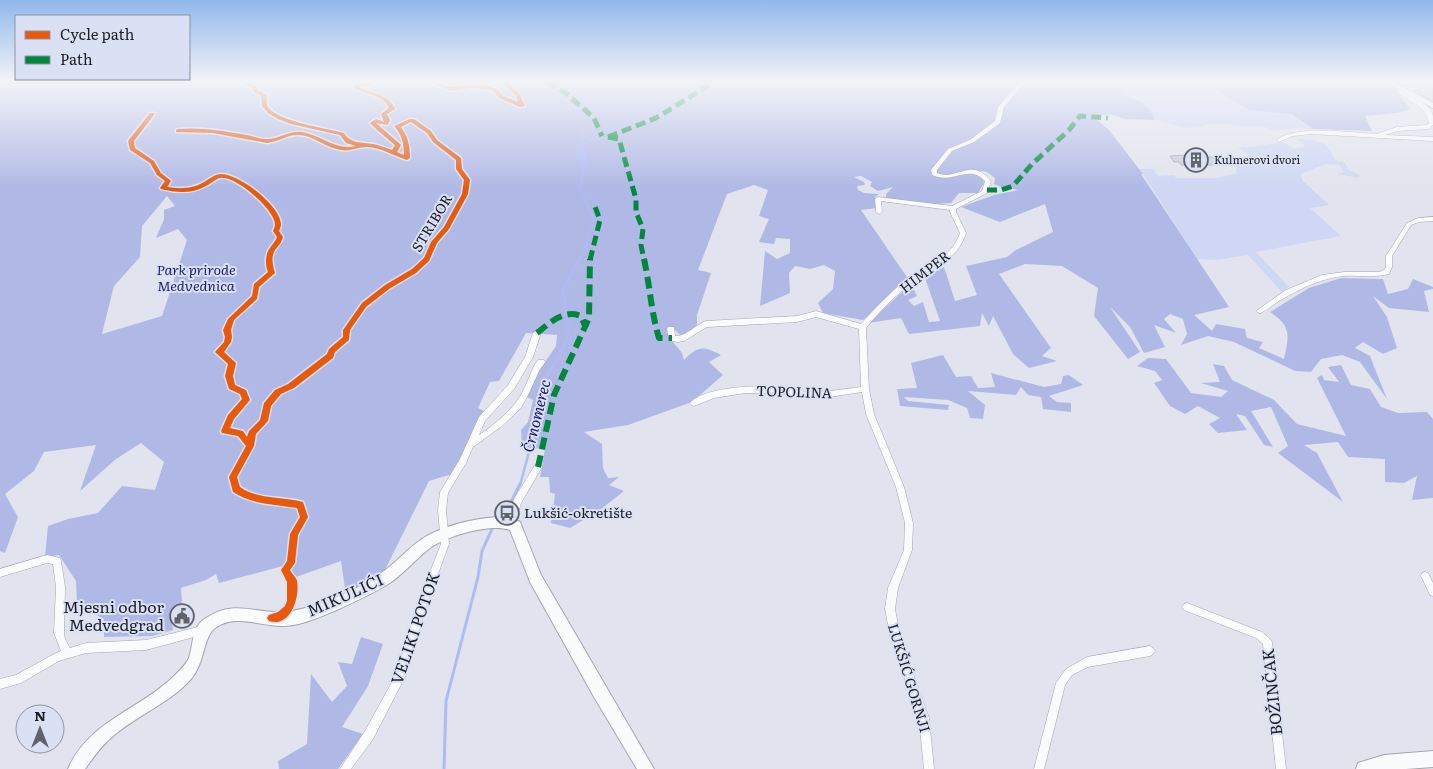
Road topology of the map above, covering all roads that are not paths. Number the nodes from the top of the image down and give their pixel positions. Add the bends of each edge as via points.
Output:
1 (999, 118) edge
2 (1431, 118) edge
3 (1380, 135) junction
4 (1433, 139) edge
5 (1279, 140) dead end
6 (953, 208) junction
7 (879, 212) dead end
8 (1433, 219) edge
9 (1259, 311) dead end
10 (862, 327) junction
11 (671, 329) dead end
12 (537, 333) dead end
13 (541, 362) dead end
14 (865, 389) junction
15 (694, 403) dead end
16 (469, 446) junction
17 (538, 467) dead end
18 (512, 523) junction
19 (443, 534) junction
20 (0, 573) edge
21 (1424, 576) dead end
22 (1433, 592) edge
23 (1187, 607) dead end
24 (202, 632) junction
25 (1150, 651) dead end
26 (67, 653) junction
27 (0, 684) edge
28 (1433, 759) edge
29 (76, 769) edge
30 (345, 769) edge
31 (646, 769) edge
32 (929, 769) edge
33 (1040, 769) edge
34 (1281, 769) edge
35 (1364, 769) edge

1 - 6 street via 972,141 950,150 934,170 940,178 964,172 988,179 987,190
2 - 3 street via 1428,127 1397,129
3 - 4 street
3 - 5 street via 1311,132 1292,134
6 - 7 street via 878,199
6 - 10 street, HIMPER via 963,233 957,245 946,259 904,286
8 - 9 street via 1409,224 1389,256 1387,272 1324,277 1288,292
10 - 11 street via 816,314 701,325 678,340 672,338
10 - 14 street, LUKŠIĆ GORNJI
12 - 16 street, VELIKI POTOK via 529,357 511,387 482,418
13 - 16 street via 512,414
14 - 15 street, TOPOLINA via 822,395 775,390 746,391 709,395
14 - 32 street, LUKŠIĆ GORNJI via 870,414 907,512 910,544 893,588 890,609 896,640 924,718
16 - 19 street, VELIKI POTOK via 444,492
17 - 18 street via 517,502
18 - 19 street, MIKULIĆI via 492,523
18 - 31 street via 535,578
19 - 24 street, MIKULIĆI via 422,547 386,579 336,602 287,619 234,614 211,622
19 - 30 street, VELIKI POTOK via 445,544 401,675 370,735
20 - 26 street via 47,559 57,561 61,595 57,619 60,639
21 - 22 street
23 - 34 street, BOŽINČAK via 1258,635 1267,642
24 - 26 street via 158,643 86,648
24 - 29 street via 195,660 184,676 150,704 106,732
25 - 33 street via 1079,664 1064,676
26 - 27 street via 18,680
28 - 35 street via 1384,763

